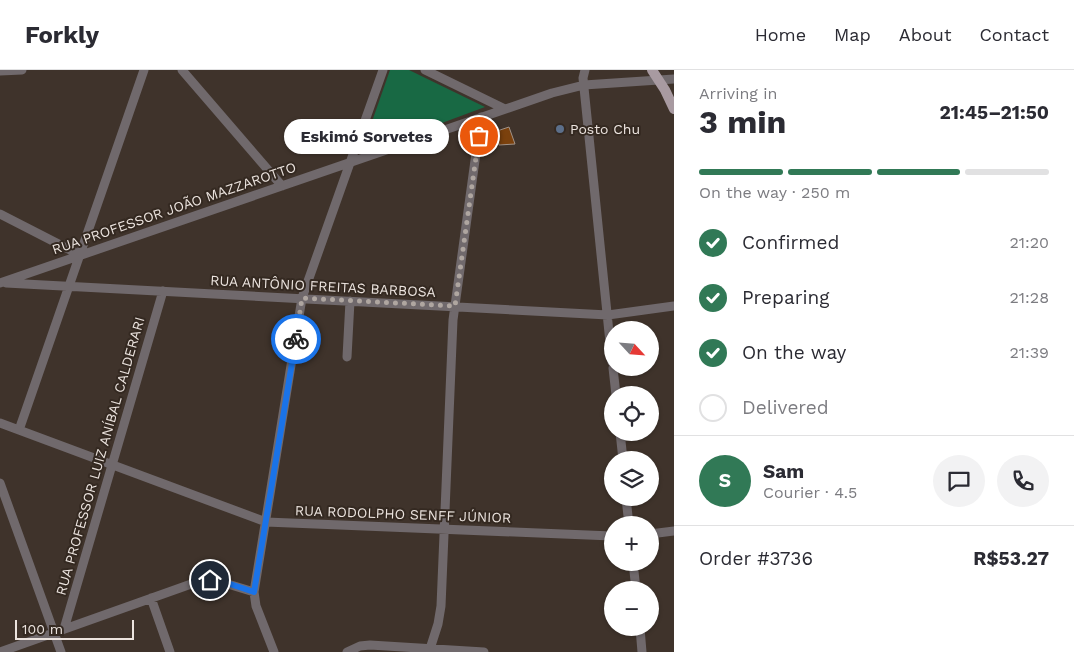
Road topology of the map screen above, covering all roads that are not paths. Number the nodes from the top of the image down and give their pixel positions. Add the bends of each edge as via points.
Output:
1 (22, 70) edge
2 (144, 70) edge
3 (182, 70) edge
4 (383, 70) edge
5 (425, 70) edge
6 (585, 70) edge
7 (652, 70) edge
8 (0, 71) edge
9 (658, 79) junction
10 (674, 79) edge
11 (584, 86) junction
12 (505, 109) junction
13 (674, 109) edge
14 (482, 117) junction
15 (351, 162) junction
16 (282, 186) junction
17 (0, 214) edge
18 (80, 255) junction
19 (0, 282) edge
20 (69, 286) junction
21 (163, 291) junction
22 (302, 298) junction
23 (350, 301) junction
24 (455, 306) junction
25 (674, 306) edge
26 (608, 315) junction
27 (609, 321) edge
28 (347, 357) dead end
29 (0, 423) edge
30 (19, 430) junction
31 (112, 465) junction
32 (0, 483) edge
33 (266, 522) junction
34 (444, 530) junction
35 (674, 531) edge
36 (659, 533) edge
37 (604, 536) edge
38 (254, 592) junction
39 (151, 598) junction
40 (64, 629) junction
41 (54, 633) junction
42 (641, 636) edge
43 (430, 650) edge
44 (0, 652) edge
45 (61, 652) edge
46 (170, 652) edge
47 (274, 652) edge
48 (347, 652) edge
49 (484, 652) edge
50 (642, 652) edge

1 - 8 street
2 - 18 street
3 - 16 street
4 - 15 street
5 - 12 street
6 - 11 street
7 - 9 main road
9 - 10 street, RUA PROFESSOR JOÃO MAZZAROTTO
9 - 11 street, RUA PROFESSOR JOÃO MAZZAROTTO
9 - 13 main road
11 - 12 street, RUA PROFESSOR JOÃO MAZZAROTTO
11 - 26 street
12 - 14 street, RUA PROFESSOR JOÃO MAZZAROTTO
14 - 15 street, RUA PROFESSOR JOÃO MAZZAROTTO
14 - 24 street
15 - 16 street, RUA PROFESSOR JOÃO MAZZAROTTO
15 - 22 street
16 - 18 street, RUA PROFESSOR JOÃO MAZZAROTTO
17 - 18 street
18 - 19 street, RUA PROFESSOR JOÃO MAZZAROTTO
18 - 20 street
19 - 20 street, RUA ANTÔNIO FREITAS BARBOSA
20 - 21 street, RUA ANTÔNIO FREITAS BARBOSA
20 - 30 street
21 - 22 street, RUA ANTÔNIO FREITAS BARBOSA
21 - 31 street, RUA PROFESSOR LUIZ ANÍBAL CALDERARI
22 - 23 street, RUA ANTÔNIO FREITAS BARBOSA
22 - 33 street
23 - 24 street, RUA ANTÔNIO FREITAS BARBOSA
23 - 28 street
24 - 26 street, RUA ANTÔNIO FREITAS BARBOSA
24 - 34 street
25 - 26 street, RUA ANTÔNIO FREITAS BARBOSA
26 - 27 street
29 - 30 street, RUA RODOLPHO SENFF JÚNIOR
30 - 31 street, RUA RODOLPHO SENFF JÚNIOR
31 - 33 street, RUA RODOLPHO SENFF JÚNIOR
31 - 40 street, RUA PROFESSOR LUIZ ANÍBAL CALDERARI
32 - 41 street
33 - 34 street, RUA RODOLPHO SENFF JÚNIOR
33 - 38 street
34 - 37 street, RUA RODOLPHO SENFF JÚNIOR
34 - 43 street via 440,615
35 - 36 street
38 - 39 street via 210,580
38 - 47 street via 256,606
39 - 40 street
39 - 46 street
40 - 41 street
41 - 44 street
41 - 45 street
42 - 50 street
43 - 48 street via 370,645
43 - 49 street

